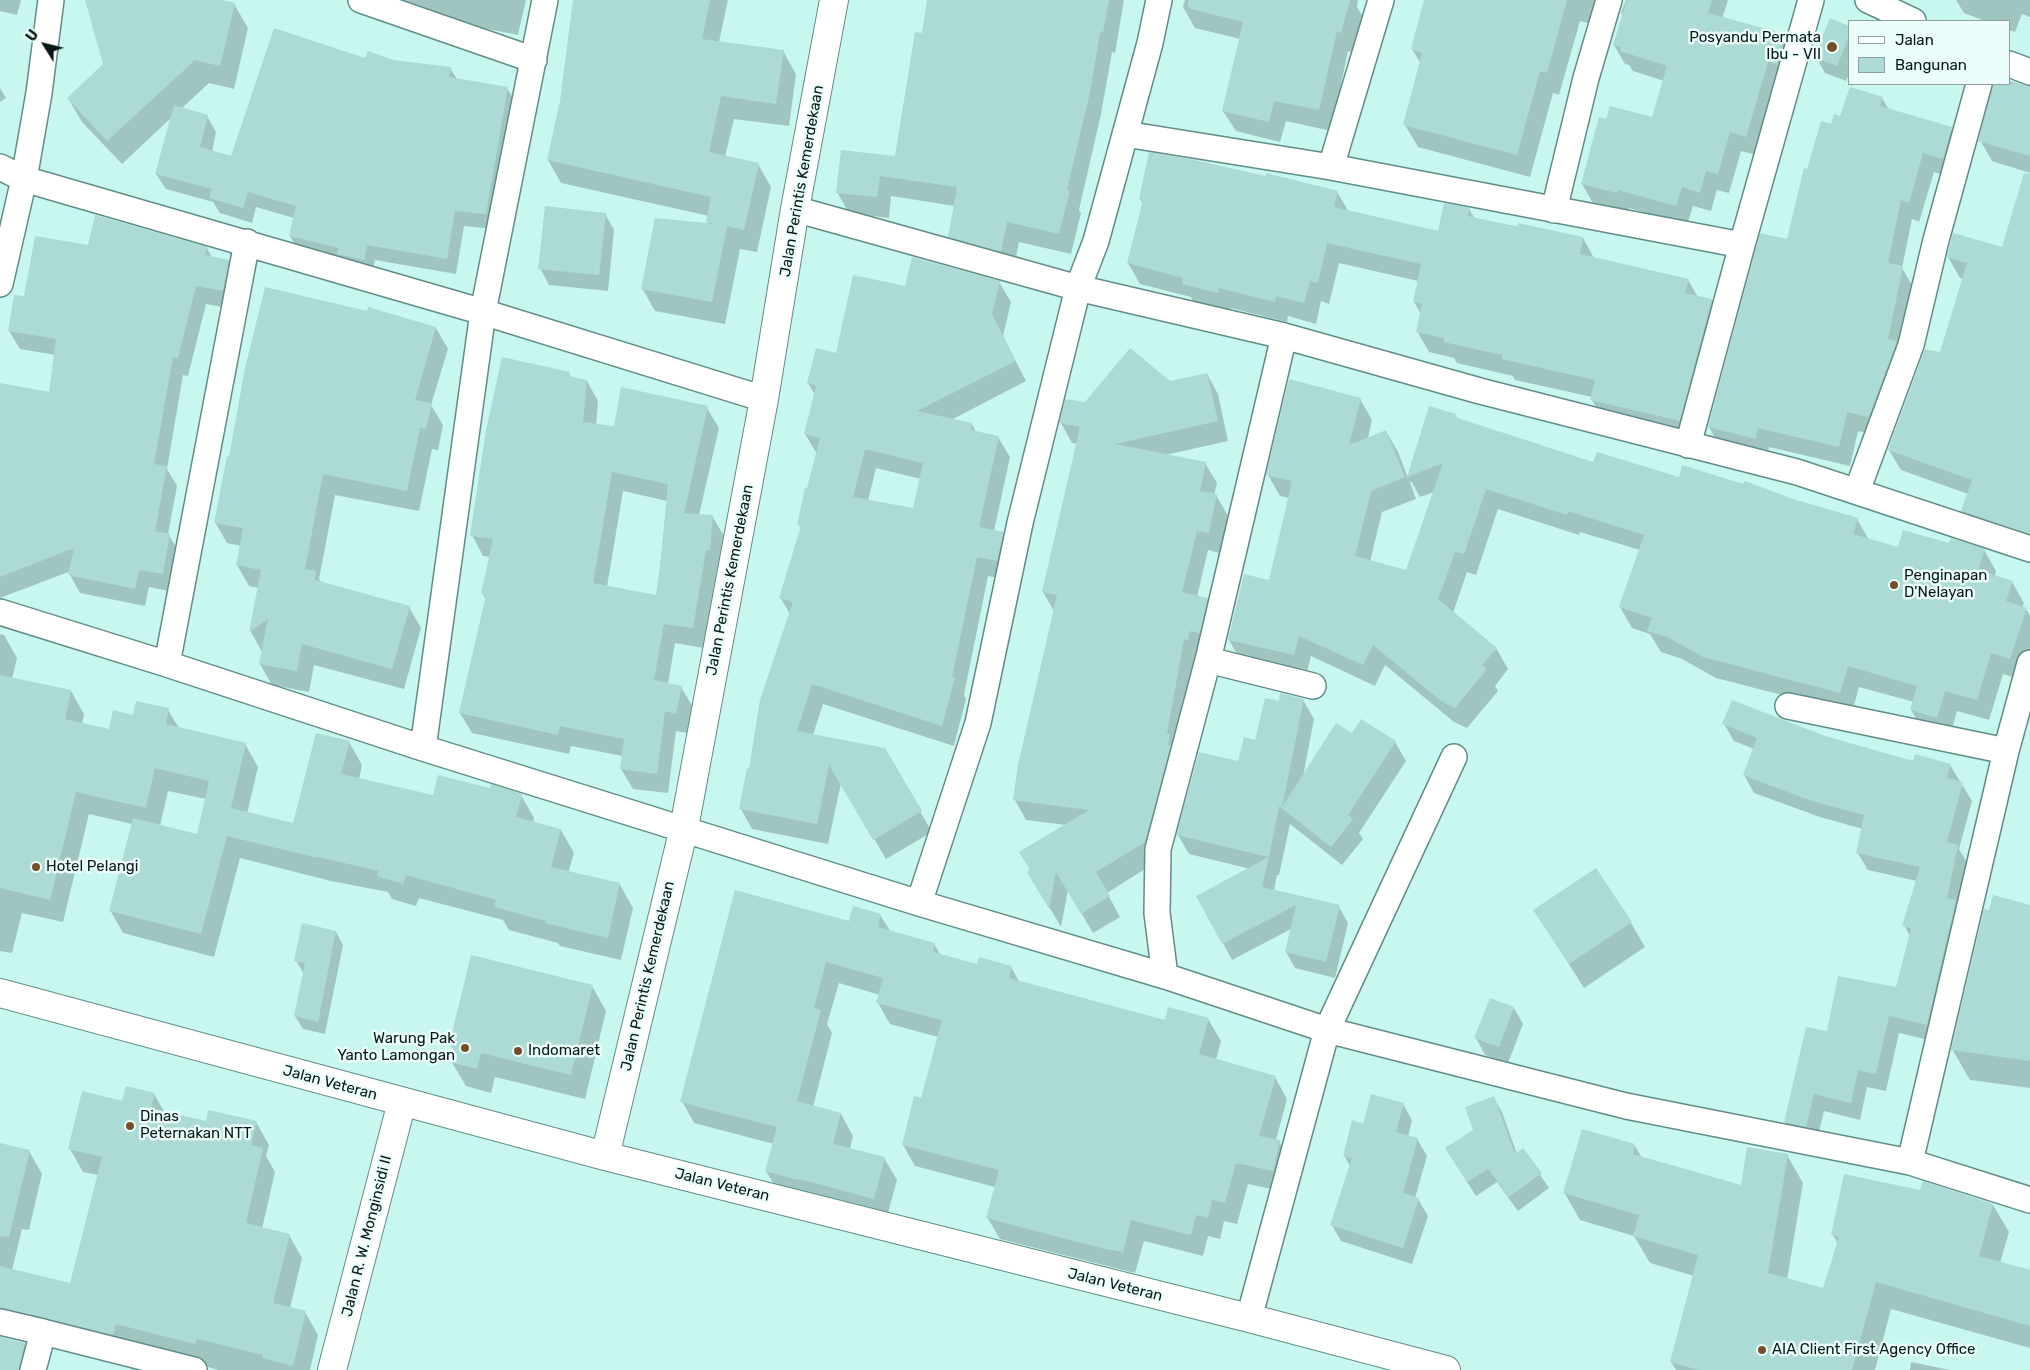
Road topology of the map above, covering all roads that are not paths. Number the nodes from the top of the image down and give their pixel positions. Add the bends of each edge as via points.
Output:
1 (51, 0) edge
2 (362, 0) edge
3 (545, 0) edge
4 (834, 0) edge
5 (1159, 0) edge
6 (1381, 0) edge
7 (1609, 0) edge
8 (1811, 0) edge
9 (1868, 0) edge
10 (1912, 20) edge
11 (534, 60) junction
12 (2010, 64) edge
13 (2030, 72) edge
14 (1979, 85) edge
15 (1125, 134) junction
16 (0, 167) edge
17 (1331, 167) junction
18 (24, 179) junction
19 (796, 209) junction
20 (1554, 210) junction
21 (247, 242) junction
22 (1742, 245) junction
23 (0, 284) edge
24 (1078, 288) junction
25 (483, 312) junction
26 (1284, 336) junction
27 (764, 399) junction
28 (1688, 445) junction
29 (1857, 490) junction
30 (2030, 549) edge
31 (0, 612) edge
32 (1208, 660) junction
33 (2030, 663) edge
34 (167, 664) junction
35 (1313, 686) dead end
36 (1788, 706) dead end
37 (423, 748) junction
38 (2006, 751) junction
39 (1454, 757) dead end
40 (684, 828) junction
41 (919, 903) junction
42 (1165, 976) junction
43 (0, 993) edge
44 (1327, 1030) junction
45 (402, 1102) junction
46 (606, 1156) junction
47 (1910, 1162) junction
48 (2030, 1200) edge
49 (1249, 1318) junction
50 (0, 1322) edge
51 (43, 1332) junction
52 (33, 1370) edge
53 (194, 1370) edge
54 (332, 1370) edge
55 (1446, 1370) edge

1 - 18 street
2 - 11 street
3 - 11 street
4 - 19 main road, Jalan Perintis Kemerdekaan
5 - 15 street
6 - 17 street
7 - 20 street
8 - 22 street
9 - 10 street
11 - 25 street
12 - 13 street
14 - 29 street via 1911,345
15 - 17 street
15 - 24 street via 1096,241
16 - 18 street
17 - 20 street
18 - 21 street
18 - 23 street
19 - 24 street
19 - 27 main road, Jalan Perintis Kemerdekaan
20 - 22 street
21 - 25 street
21 - 34 street
22 - 28 street
24 - 26 street
24 - 41 street via 1020,523 978,723
25 - 27 street
25 - 37 street
26 - 28 street
26 - 32 street
27 - 40 main road, Jalan Perintis Kemerdekaan
28 - 29 street
29 - 30 street
31 - 34 street
32 - 35 street
32 - 42 street via 1158,850 1157,913
33 - 38 street
34 - 37 street
36 - 38 street
37 - 40 street
38 - 47 street
39 - 44 street
40 - 41 street
40 - 46 main road, Jalan Perintis Kemerdekaan
41 - 42 street
42 - 44 street
43 - 45 main road, Jalan Veteran
44 - 47 street via 1626,1106
44 - 49 street
45 - 46 main road, Jalan Veteran
45 - 54 main road, Jalan R. W. Monginsidi II
46 - 49 main road, Jalan Veteran
47 - 48 street
49 - 55 main road, Jalan Veteran
50 - 51 street
51 - 52 street
51 - 53 street

